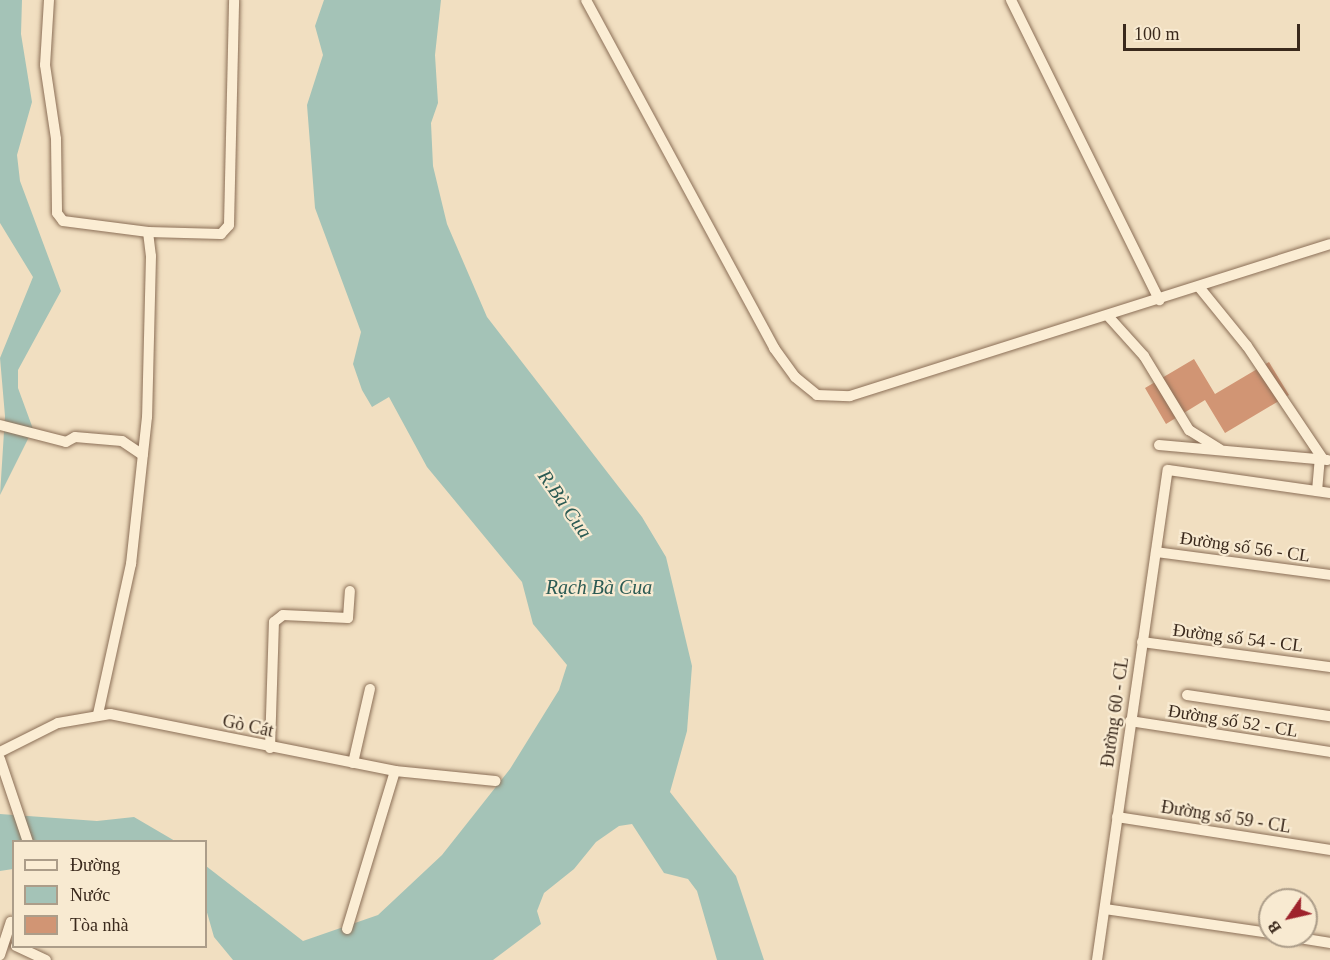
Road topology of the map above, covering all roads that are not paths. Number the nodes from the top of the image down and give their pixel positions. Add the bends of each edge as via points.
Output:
1 (49, 0) edge
2 (234, 0) edge
3 (586, 0) edge
4 (592, 0) edge
5 (1011, 0) edge
6 (597, 15) junction
7 (148, 232) junction
8 (1330, 244) edge
9 (1199, 287) junction
10 (1159, 300) junction
11 (1108, 316) junction
12 (1, 426) edge
13 (1159, 445) dead end
14 (1220, 449) junction
15 (143, 455) junction
16 (1324, 460) edge
17 (1317, 491) junction
18 (1330, 493) edge
19 (1156, 552) junction
20 (1330, 575) edge
21 (350, 591) dead end
22 (1142, 642) junction
23 (1330, 667) edge
24 (370, 689) dead end
25 (1187, 695) dead end
26 (98, 714) junction
27 (1330, 716) edge
28 (1130, 721) junction
29 (270, 748) junction
30 (0, 752) edge
31 (1330, 752) edge
32 (0, 759) edge
33 (353, 763) junction
34 (395, 771) junction
35 (496, 781) dead end
36 (1117, 817) junction
37 (27, 840) edge
38 (1330, 850) edge
39 (1105, 909) junction
40 (11, 922) dead end
41 (347, 929) dead end
42 (1258, 931) edge
43 (12, 944) edge
44 (20, 948) edge
45 (0, 955) edge
46 (46, 960) edge
47 (1097, 960) edge

1 - 7 street via 45,65 56,139 57,213 63,221
2 - 7 street via 229,225 221,234
3 - 6 street
4 - 6 street
5 - 10 street
6 - 11 street via 774,348 795,377 817,395 850,396
7 - 15 street
8 - 9 street
9 - 10 street
9 - 16 street via 1247,346
10 - 11 street
11 - 14 street via 1144,357 1189,430
12 - 15 street via 33,436 122,441
13 - 14 street
14 - 16 street
15 - 26 street via 131,564
16 - 17 street
17 - 18 street
17 - 19 street, Đường 60 - CL via 1168,470
19 - 20 street, Đường số 56 - CL
19 - 22 street, Đường 60 - CL
21 - 29 street via 348,618 283,615 274,622
22 - 23 street, Đường số 54 - CL
22 - 28 street, Đường 60 - CL
24 - 33 street
25 - 27 street
26 - 29 street, Gò Cát
26 - 30 street, Gò Cát via 58,723
28 - 31 street, Đường số 52 - CL
28 - 36 street, Đường 60 - CL
29 - 33 street, Gò Cát
32 - 37 street
33 - 34 street, Gò Cát
34 - 35 street, Gò Cát
34 - 41 street
36 - 38 street, Đường số 59 - CL
36 - 39 street, Đường 60 - CL
39 - 42 street
39 - 47 street, Đường 60 - CL
40 - 43 street
43 - 45 street
44 - 46 street

